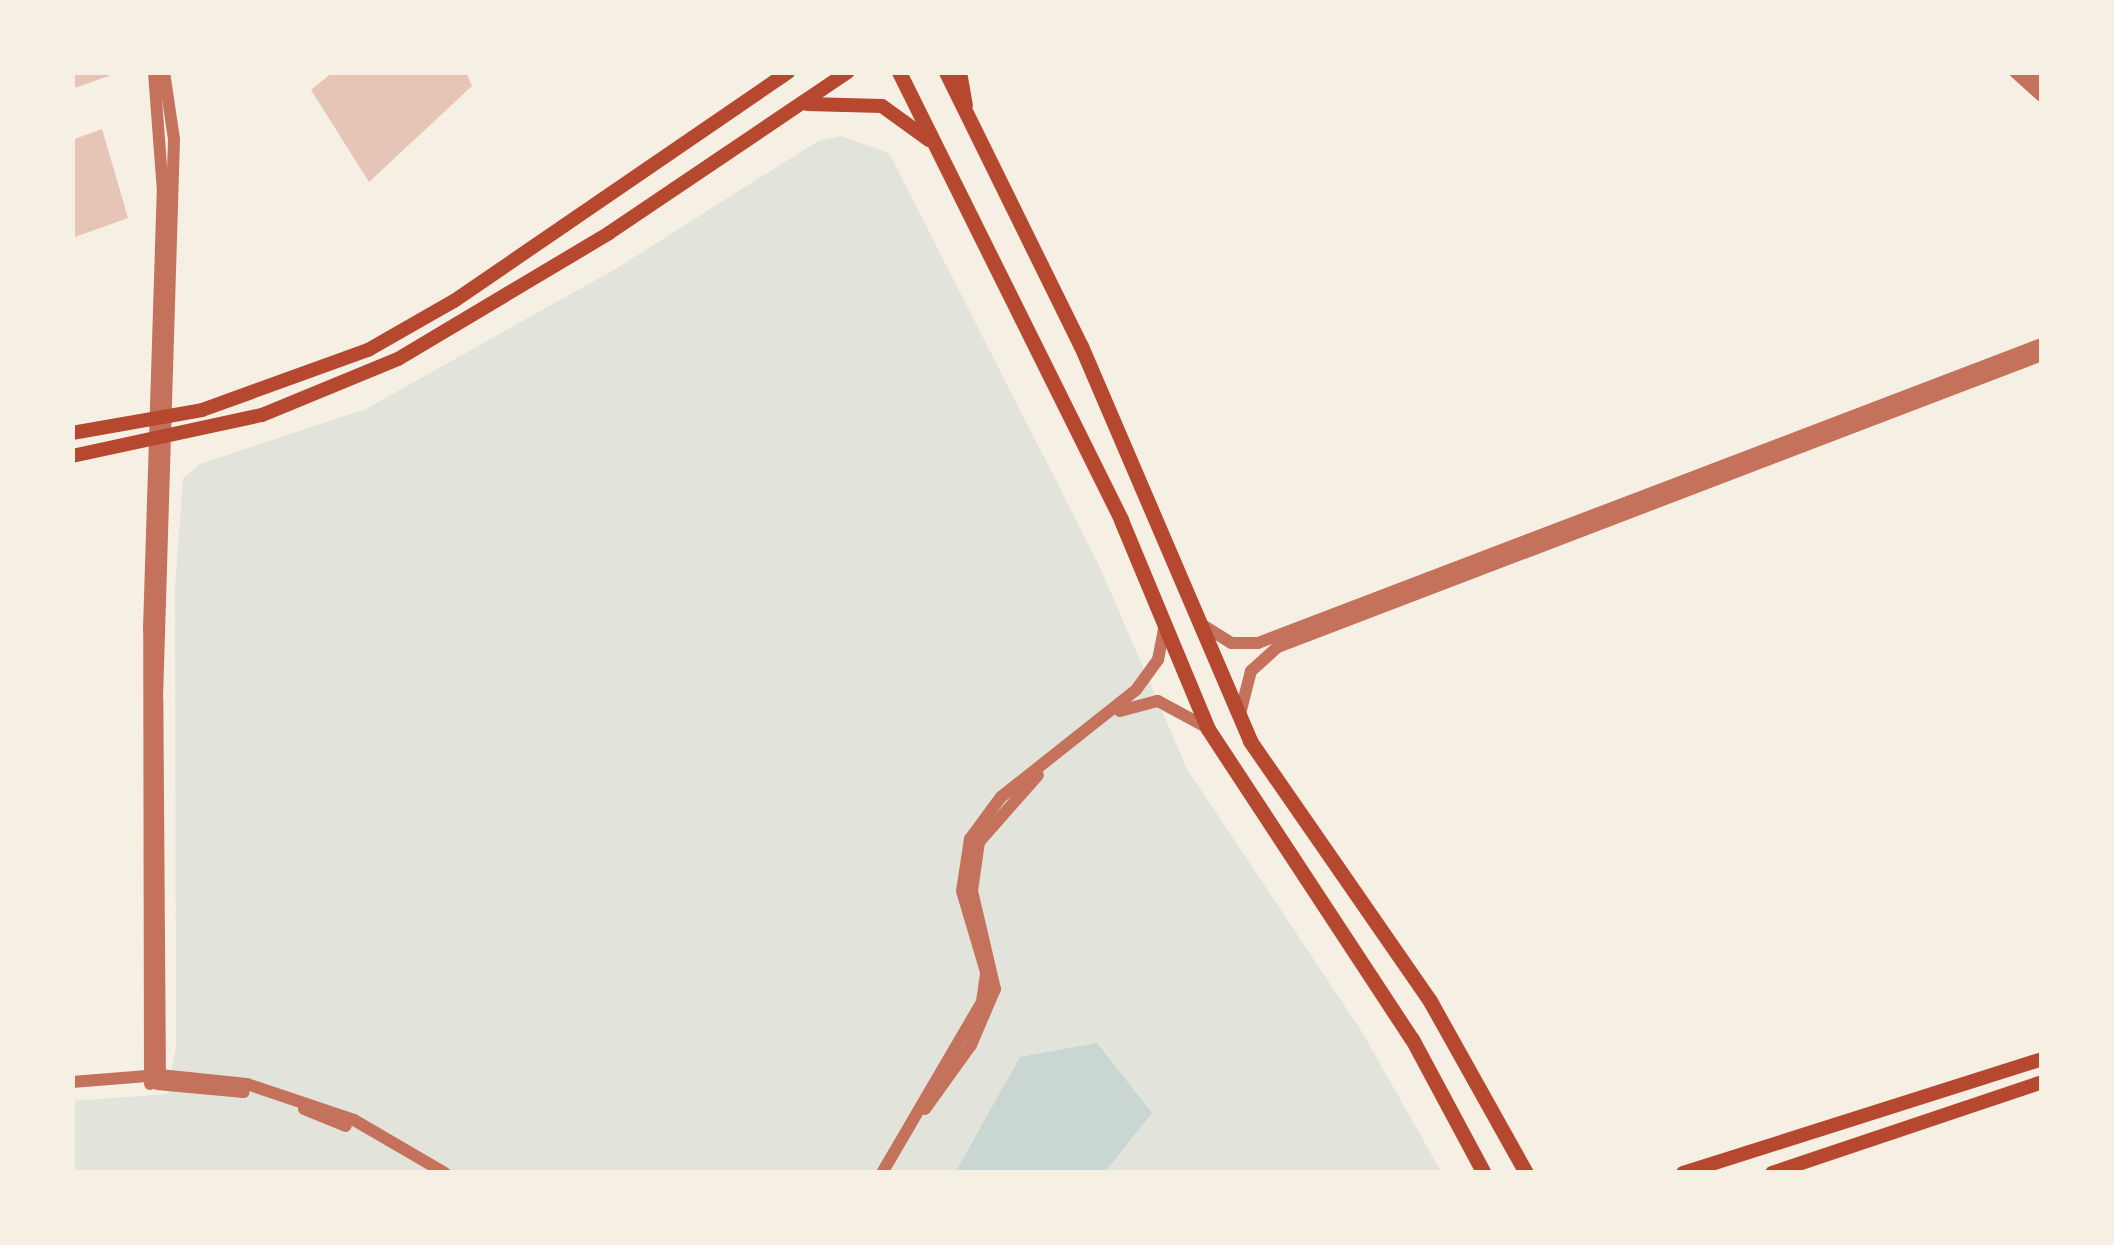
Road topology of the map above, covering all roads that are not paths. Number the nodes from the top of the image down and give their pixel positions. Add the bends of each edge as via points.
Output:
1 (154, 72) edge
2 (164, 72) edge
3 (788, 72) edge
4 (848, 72) edge
5 (899, 72) edge
6 (946, 72) edge
7 (960, 72) edge
8 (2015, 72) edge
9 (2027, 72) edge
10 (2042, 85) edge
11 (2042, 96) edge
12 (791, 110) junction
13 (972, 128) junction
14 (938, 149) junction
15 (2042, 344) edge
16 (2042, 356) edge
17 (160, 419) junction
18 (72, 433) edge
19 (160, 441) junction
20 (72, 456) edge
21 (1164, 621) junction
22 (1201, 624) junction
23 (1240, 721) junction
24 (1208, 729) junction
25 (2042, 1059) edge
26 (155, 1079) junction
27 (2042, 1082) edge
28 (72, 1086) edge
29 (432, 1173) edge
30 (445, 1173) edge
31 (886, 1173) edge
32 (1484, 1173) edge
33 (1526, 1173) edge
34 (1683, 1173) edge
35 (1772, 1173) edge

1 - 17 street via 164,192
2 - 17 street via 174,139
3 - 17 main road via 410,328 319,373
4 - 12 main road
5 - 14 main road
6 - 13 main road
7 - 13 main road
8 - 11 street
9 - 10 street
12 - 14 main road via 833,99 882,106
12 - 19 main road via 398,359 262,415
13 - 22 main road via 1081,346
14 - 21 main road
15 - 22 street via 1258,643 1232,643
16 - 23 street via 1562,532 1279,647 1251,671
17 - 18 main road
17 - 19 street
19 - 20 main road
19 - 26 street
21 - 24 main road
21 - 31 street via 1158,660 1144,682 1001,797 970,839 962,891 986,987
22 - 23 main road
23 - 33 main road via 1292,809 1430,1001
24 - 31 street via 1173,706 1130,704 1080,736 991,823 973,863 972,891 995,969 990,1006
24 - 32 main road via 1412,1039
25 - 34 main road
26 - 28 street
26 - 29 street via 290,1103
26 - 30 street via 247,1084 323,1107
27 - 35 main road

